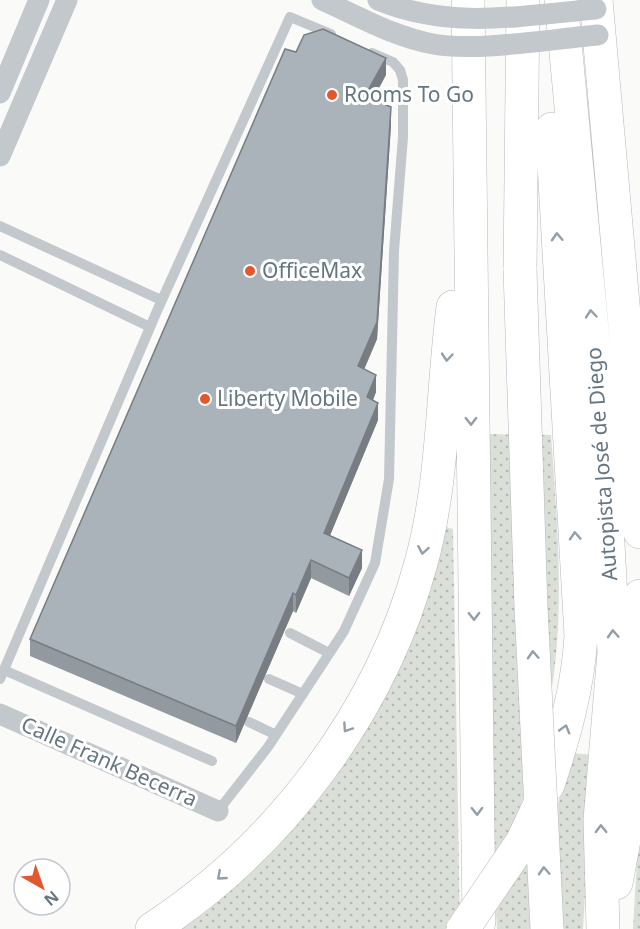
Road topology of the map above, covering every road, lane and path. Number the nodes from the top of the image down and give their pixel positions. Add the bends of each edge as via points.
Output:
1 (39, 0) edge
2 (67, 0) edge
3 (322, 0) edge
4 (378, 0) edge
5 (468, 0) edge
6 (523, 0) edge
7 (553, 0) edge
8 (561, 0) edge
9 (596, 14) edge
10 (342, 39) edge
11 (362, 48) edge
12 (0, 92) edge
13 (0, 156) edge
14 (468, 195) junction
15 (0, 226) edge
16 (0, 255) edge
17 (161, 300) junction
18 (150, 327) junction
19 (640, 532) edge
20 (640, 596) edge
21 (290, 633) dead end
22 (329, 653) junction
23 (2, 675) edge
24 (269, 679) dead end
25 (303, 694) junction
26 (0, 714) edge
27 (249, 722) dead end
28 (276, 735) junction
29 (212, 761) dead end
30 (218, 811) joint
31 (152, 929) edge
32 (463, 929) edge
33 (479, 929) edge
34 (547, 929) edge
35 (605, 929) edge

1 - 12 street
2 - 13 street
3 - 9 street, bridge via 394,32 446,46
4 - 9 street, bridge via 419,15 448,19
5 - 14 highway
34 -> 6 highway, bridge via 520,270
32 -> 7 highway, bridge via 522,842 548,785 579,671 581,636 549,70
35 -> 8 highway, Autopista José de Diego via 600,820 614,652 602,435
9 - 19 highway
10 - 17 lane via 290,17
11 - 22 lane via 393,62 403,80 389,479 375,563 344,631
14 -> 31 highway via 447,356 441,454 421,563 391,649 356,715 311,782 261,840 223,876
14 -> 33 highway
15 - 17 lane
16 - 18 lane
17 - 18 lane
18 - 23 lane
20 - 35 highway via 627,818
21 - 22 lane
22 - 25 lane
23 - 29 lane
24 - 25 lane
25 - 28 lane
26 - 30 street, Calle Frank Becerra
27 - 28 lane
28 - 30 lane

